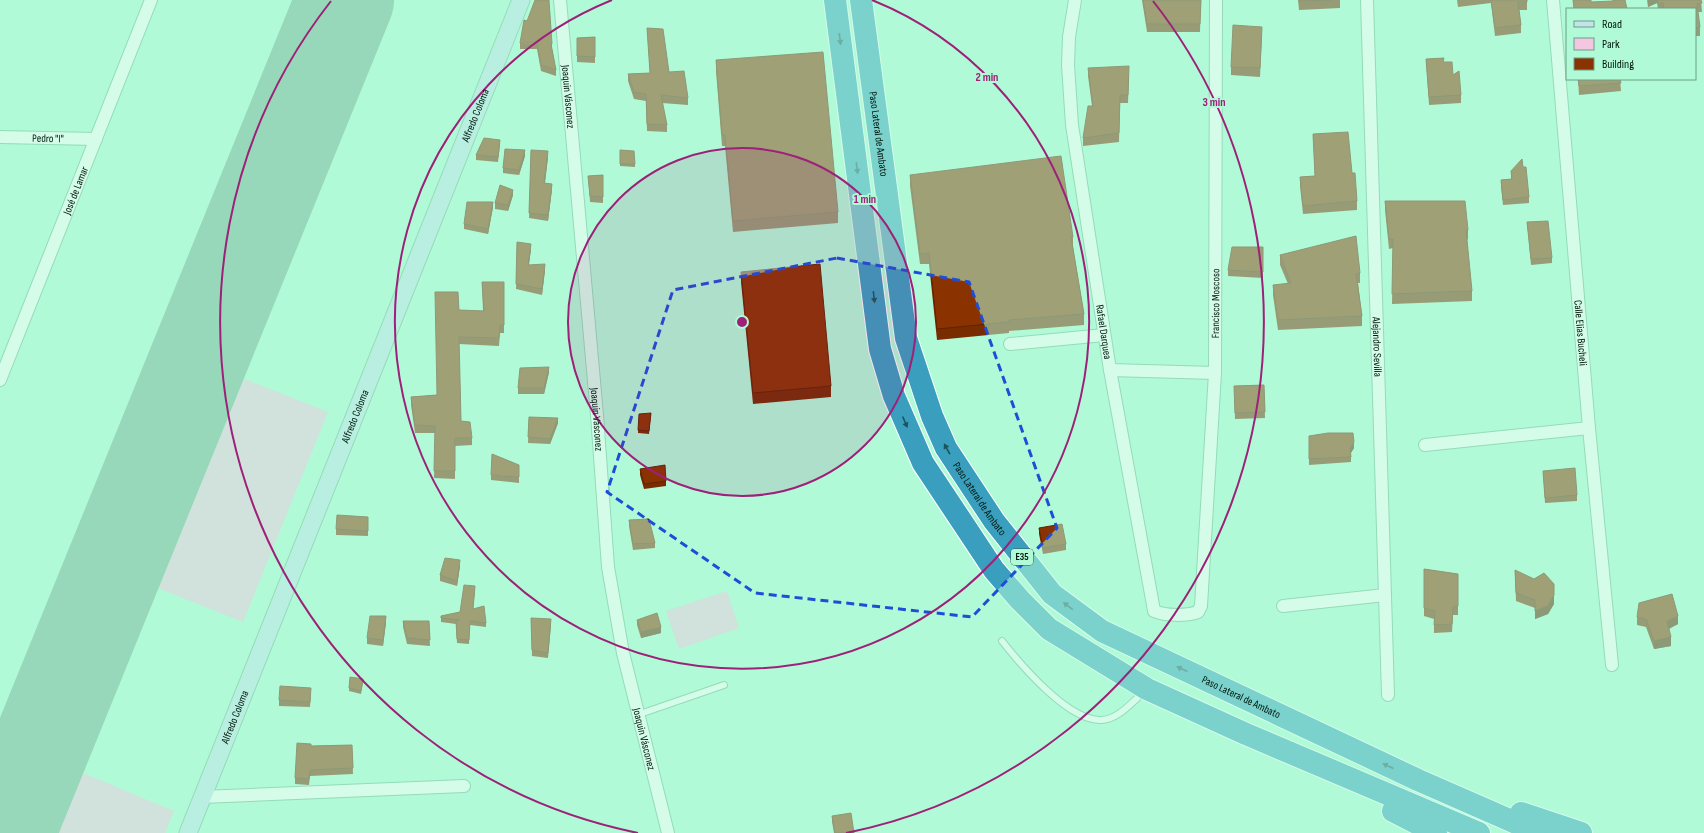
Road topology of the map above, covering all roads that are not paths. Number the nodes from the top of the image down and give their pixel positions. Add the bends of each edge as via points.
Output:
1 (152, 0) edge
2 (521, 0) edge
3 (560, 0) edge
4 (836, 0) edge
5 (861, 0) edge
6 (1075, 0) edge
7 (1216, 0) edge
8 (1367, 0) edge
9 (1553, 0) edge
10 (0, 137) edge
11 (96, 139) junction
12 (1104, 336) junction
13 (1010, 344) dead end
14 (1110, 370) junction
15 (1215, 372) junction
16 (0, 380) edge
17 (1589, 428) junction
18 (1425, 445) dead end
19 (1385, 595) junction
20 (1201, 606) joint
21 (1283, 606) dead end
22 (1002, 641) dead end
23 (1612, 665) dead end
24 (724, 685) dead end
25 (1147, 689) junction
26 (1388, 695) dead end
27 (640, 714) junction
28 (1246, 734) junction
29 (1418, 780) junction
30 (464, 786) dead end
31 (202, 797) junction
32 (188, 833) edge
33 (668, 833) edge
34 (1436, 833) edge
35 (1479, 833) edge
36 (1539, 833) edge
37 (1581, 833) edge

1 - 11 street, José de Lamar
2 - 31 street, Alfredo Coloma
3 - 27 street, Joaquin Vásconez via 608,567 624,653
4 -> 25 highway, E35 via 880,349 894,396 923,463 994,570 1020,600 1049,629
29 -> 5 highway, Paso Lateral de Ambato / E35 via 1102,631 1052,594 994,521 946,448 932,416 906,338
6 - 12 street, Rafael Darquea via 1068,65 1072,125
7 - 15 street, Francisco Moscoso
8 - 19 street, Alejandro Sevilla
9 - 17 street, Calle Elias Bucheli
10 - 11 street, Pedro "I"
11 - 16 street, José de Lamar
12 - 13 street
12 - 14 street, Rafael Darquea
14 - 15 street
14 - 20 street, Rafael Darquea via 1154,611 1160,614 1192,614 1198,612
15 - 20 street, Francisco Moscoso
17 - 18 street
17 - 23 street, Calle Elias Bucheli
19 - 21 street
19 - 26 street, Alejandro Sevilla
22 - 25 lane via 1022,667 1054,696 1085,718 1103,720 1117,715
24 - 27 lane
25 - 28 highway, E35
27 - 33 street, Joaquin Vásconez
28 - 34 highway
28 - 35 highway, E35
29 - 36 highway, Paso Lateral de Ambato / E35
29 - 37 highway
30 - 31 street
31 - 32 street, Alfredo Coloma

